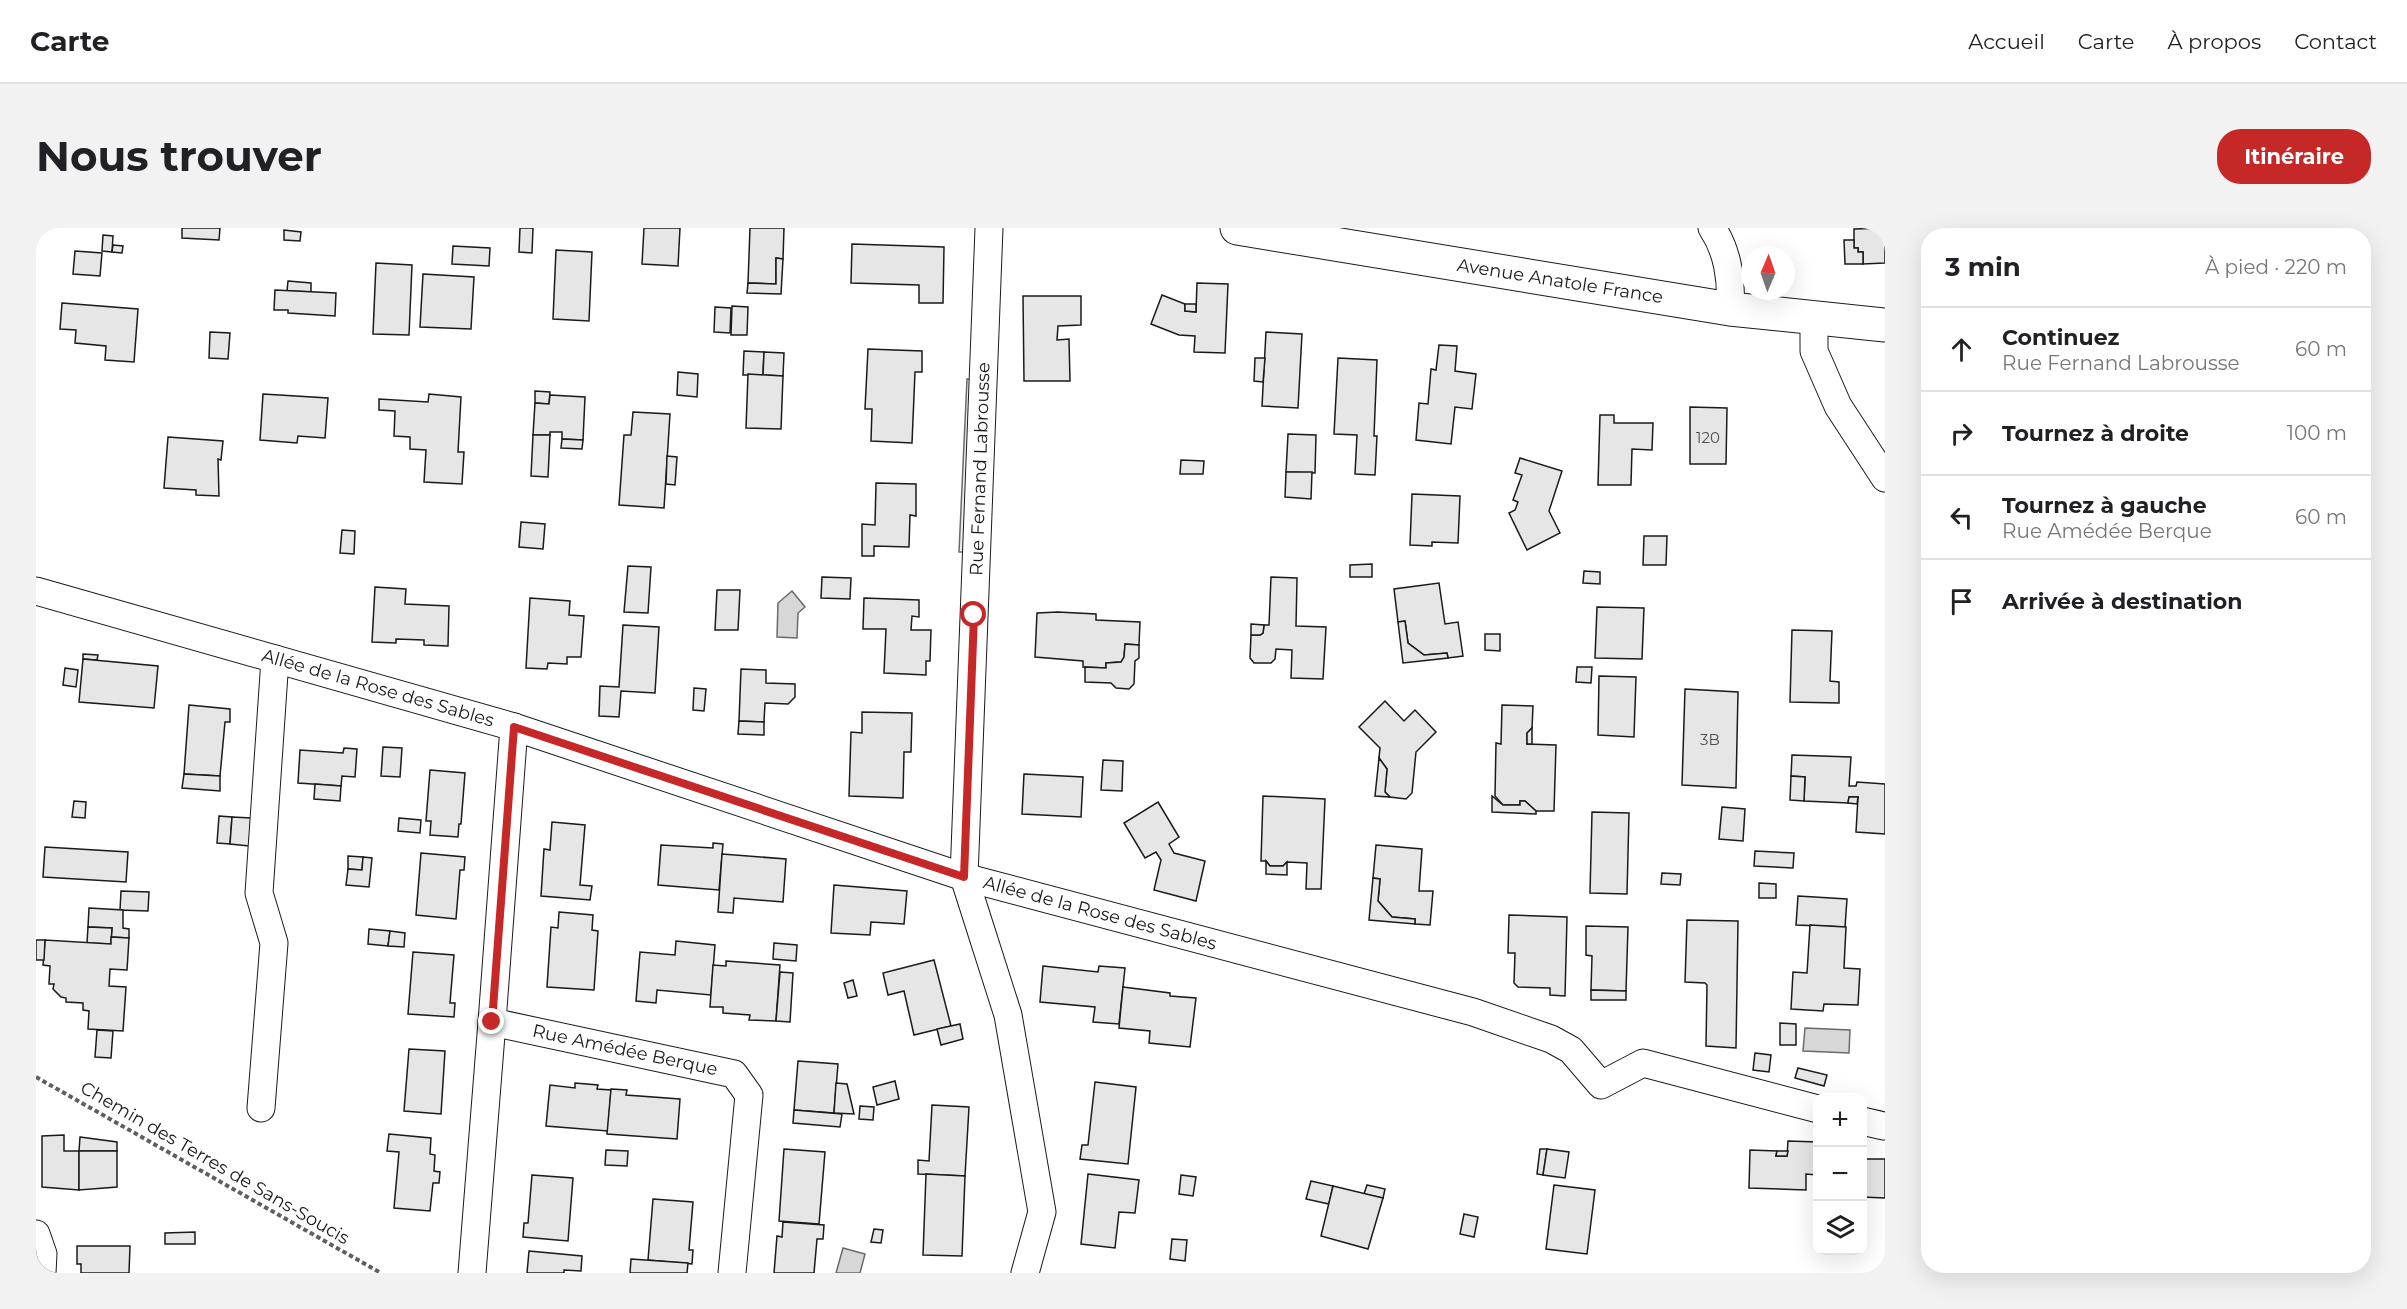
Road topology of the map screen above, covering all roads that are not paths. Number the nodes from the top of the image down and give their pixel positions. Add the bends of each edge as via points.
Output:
1 (989, 228) edge
2 (1237, 228) edge
3 (1712, 228) edge
4 (1730, 309) junction
5 (1814, 318) junction
6 (1885, 325) edge
7 (1885, 478) edge
8 (47, 594) edge
9 (275, 659) junction
10 (514, 727) junction
11 (964, 877) junction
12 (492, 1022) junction
13 (261, 1108) dead end
14 (1813, 1108) edge
15 (1867, 1121) edge
16 (1884, 1126) edge
17 (36, 1234) edge
18 (42, 1273) edge
19 (472, 1273) edge
20 (732, 1273) edge
21 (1025, 1273) edge

1 - 11 street, Rue Fernand Labrousse
2 - 4 street, Avenue Anatole France
3 - 4 street via 1718,235 1732,282
4 - 5 street, Avenue Anatole France
5 - 6 street, Avenue Anatole France
5 - 7 street via 1814,351 1838,406
8 - 9 street, Allée de la Rose des Sables
9 - 10 street, Allée de la Rose des Sables
9 - 13 street via 259,892 274,943
10 - 11 street, Allée de la Rose des Sables
10 - 12 street
11 - 14 street, Allée de la Rose des Sables via 1473,1012 1551,1039 1571,1050 1601,1084 1643,1063
11 - 21 street, Rue Fernand Labrousse via 1008,1015 1042,1212
12 - 19 street
12 - 20 street, Rue Amédée Berque via 734,1074 749,1095
15 - 16 street
17 - 18 street via 43,1254

